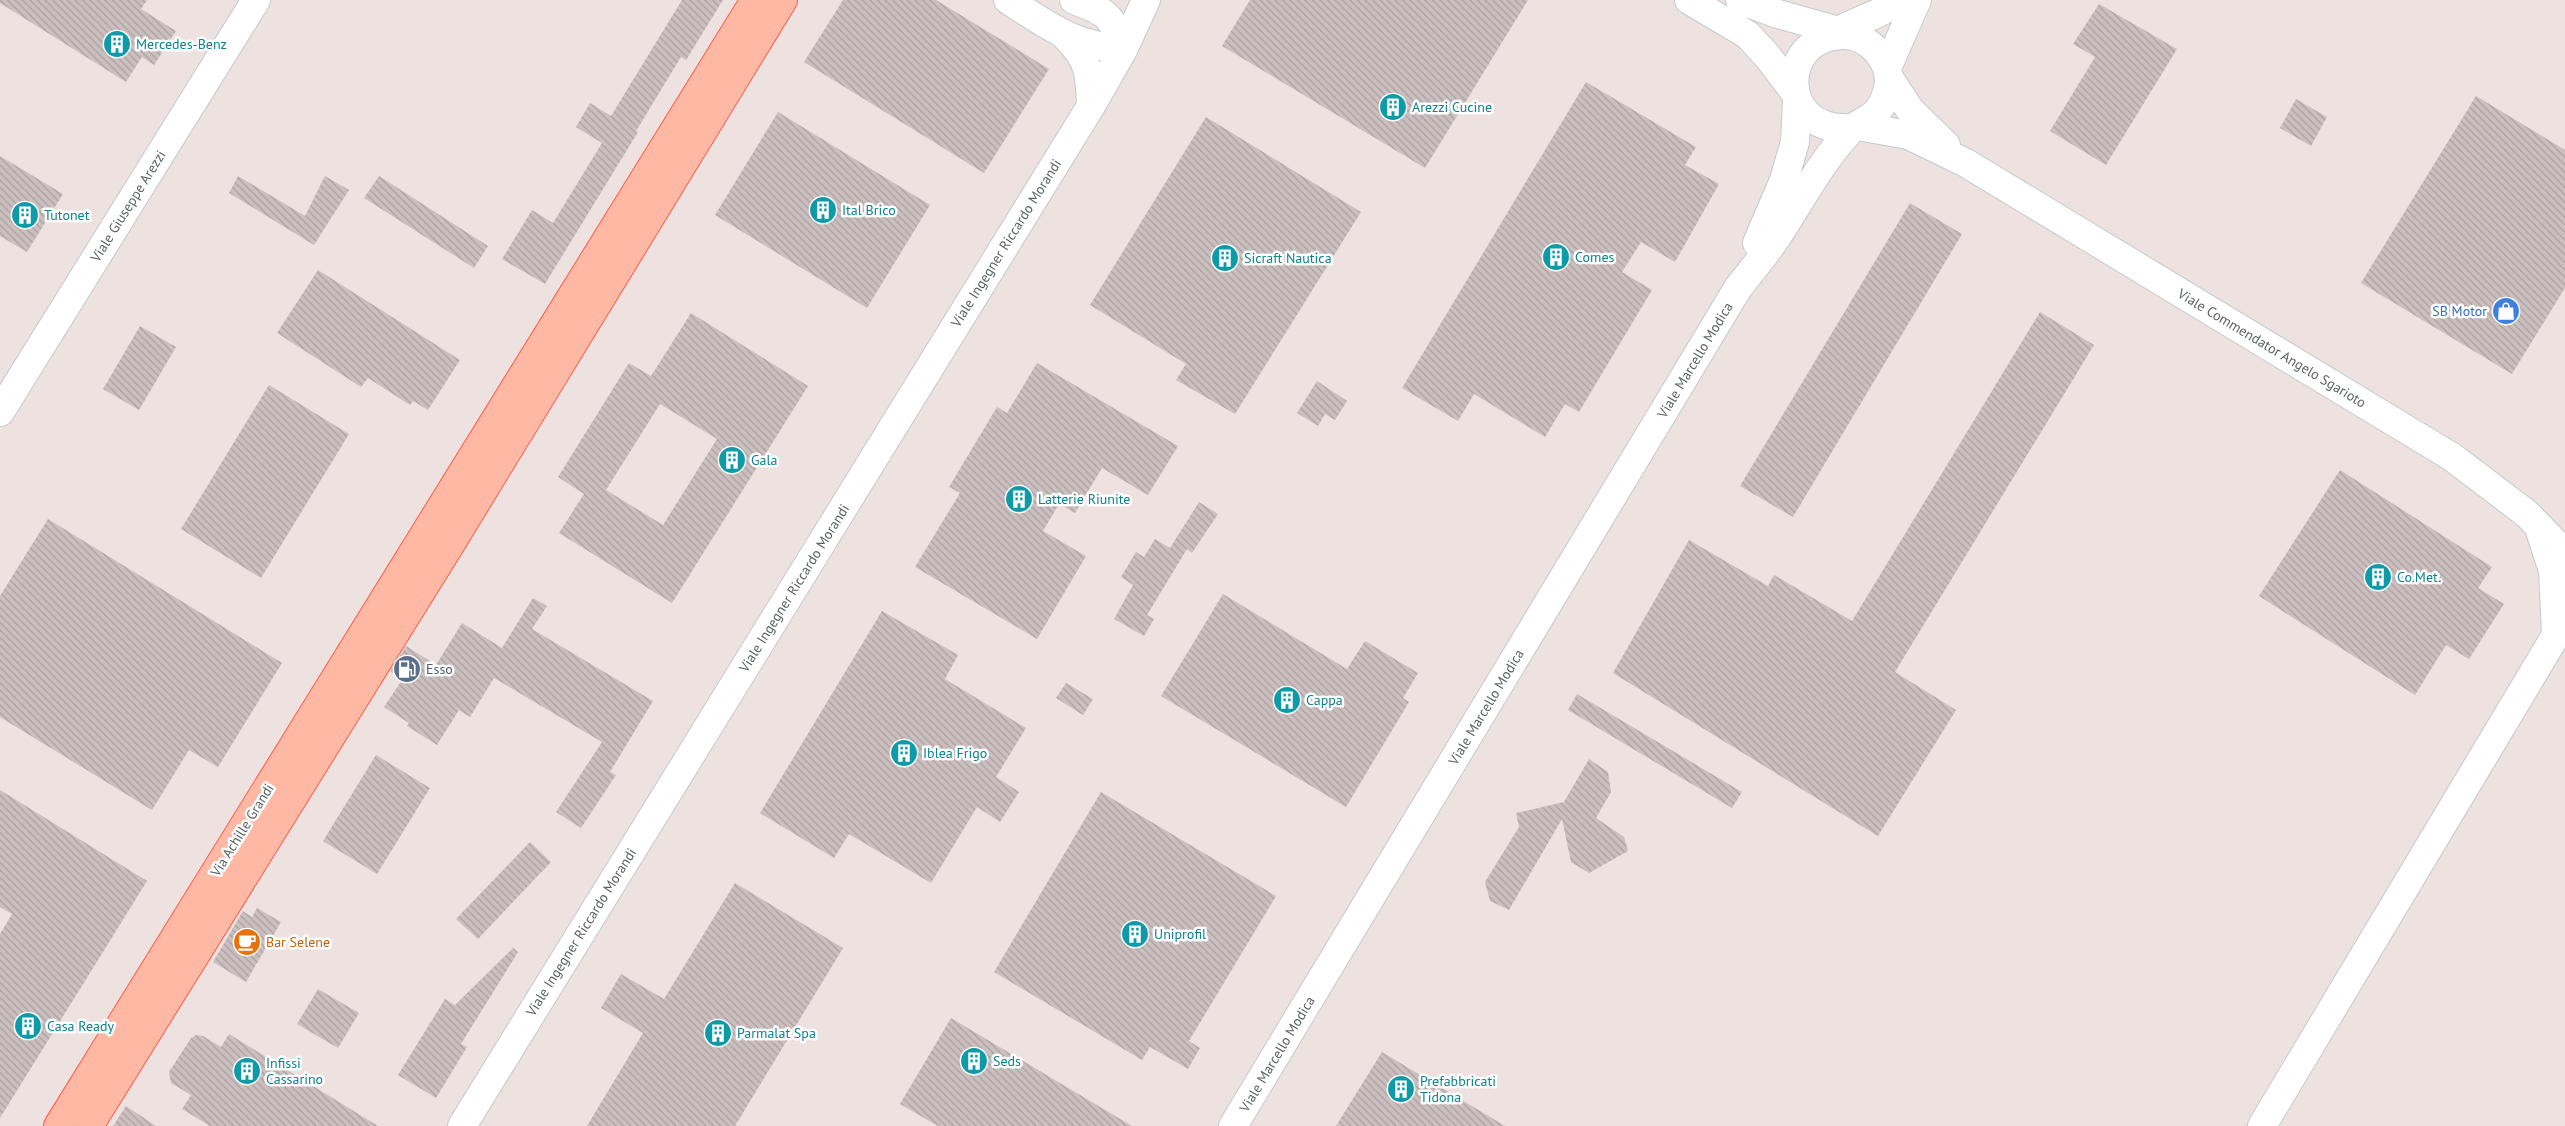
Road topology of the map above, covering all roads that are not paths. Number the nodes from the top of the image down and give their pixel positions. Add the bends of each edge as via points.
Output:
1 (256, 0) edge
2 (755, 0) edge
3 (783, 0) edge
4 (1008, 0) edge
5 (1146, 0) edge
6 (1163, 0) edge
7 (1689, 0) edge
8 (1740, 0) edge
9 (1898, 0) edge
10 (1917, 0) edge
11 (1080, 1) edge
12 (1838, 29) junction
13 (1064, 35) junction
14 (1124, 48) junction
15 (1888, 73) junction
16 (1796, 97) junction
17 (1091, 106) junction
18 (1855, 127) junction
19 (1966, 162) junction
20 (1738, 288) junction
21 (0, 412) edge
22 (2538, 525) junction
23 (2565, 552) edge
24 (2562, 633) edge
25 (58, 1126) edge
26 (89, 1126) edge
27 (462, 1126) edge
28 (1233, 1126) edge
29 (2262, 1126) edge

1 - 21 street, Viale Giuseppe Arezzi
2 - 25 main road, Via Achille Grandi
3 - 26 main road, Via Achille Grandi
4 - 13 street
5 - 14 street
6 - 14 street
7 - 16 street via 1748,36 1768,57
8 - 12 street
9 - 12 street via 1876,15
10 - 15 street
11 - 14 street via 1110,18
12 - 15 street via 1870,44 1880,55
12 - 16 street via 1818,41 1800,59 1796,70
13 - 14 street via 1096,47
13 - 17 street via 1081,51 1086,64
14 - 17 street, Viale Ingegner Riccardo Morandi
15 - 18 street via 1887,94 1881,108 1871,119
15 - 19 street via 1910,110
16 - 18 street via 1804,111 1826,127
16 - 20 street via 1795,142 1784,180
17 - 27 street, Viale Ingegner Riccardo Morandi
18 - 19 street via 1908,136
18 - 20 street via 1824,161 1776,239
19 - 22 street, Viale Commendator Angelo Sgarioto via 2452,457
20 - 28 street, Viale Marcello Modica
22 - 23 street, Viale Commendator Angelo Sgarioto
22 - 24 street via 2553,571
24 - 29 street via 2541,658

